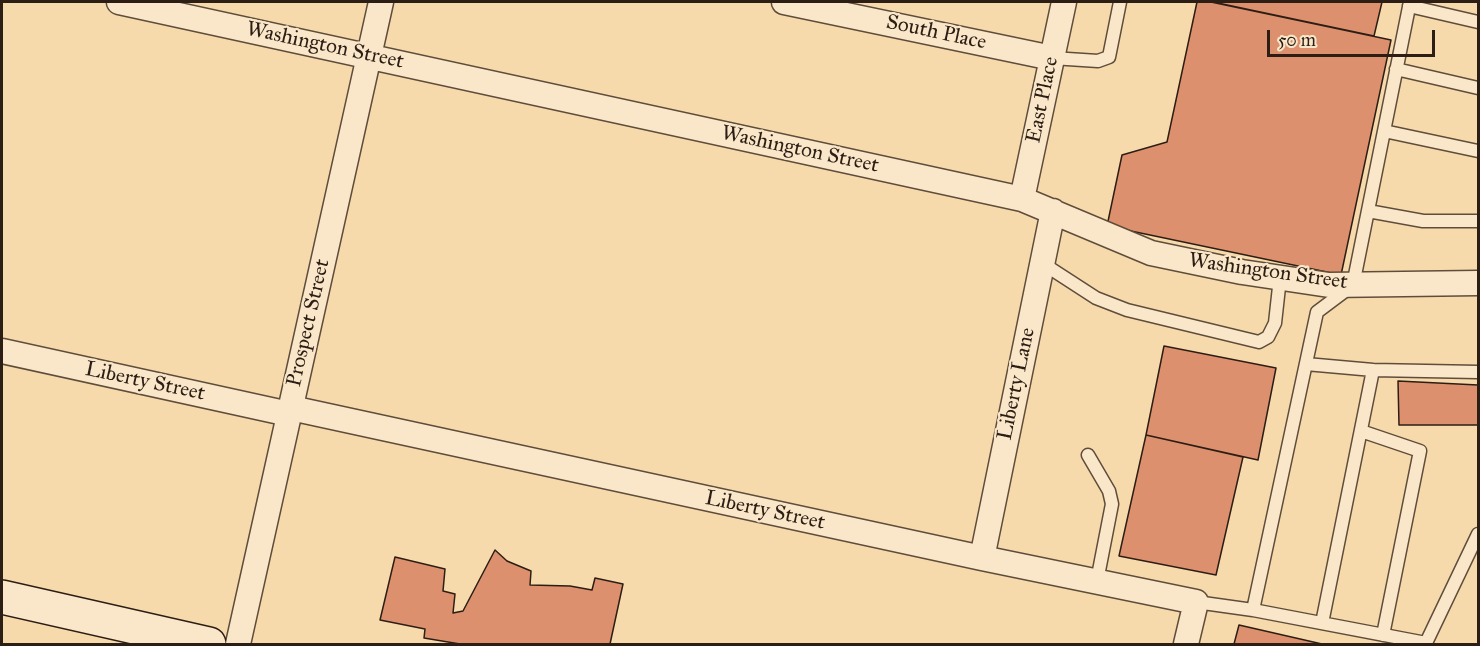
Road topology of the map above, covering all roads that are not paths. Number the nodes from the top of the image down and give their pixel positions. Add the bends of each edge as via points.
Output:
1 (119, 2) edge
2 (381, 2) edge
3 (784, 2) edge
4 (1064, 2) edge
5 (1120, 2) edge
6 (1409, 4) edge
7 (1479, 22) edge
8 (369, 56) junction
9 (1052, 58) junction
10 (1396, 69) junction
11 (1479, 88) edge
12 (1384, 131) junction
13 (1479, 151) edge
14 (1023, 199) junction
15 (1053, 211) junction
16 (1368, 211) junction
17 (1479, 221) edge
18 (1042, 263) junction
19 (1280, 278) junction
20 (1479, 283) edge
21 (1353, 285) junction
22 (2, 351) edge
23 (1306, 364) junction
24 (1373, 370) junction
25 (1479, 372) edge
26 (290, 411) junction
27 (1361, 431) junction
28 (1088, 455) dead end
29 (1479, 534) edge
30 (982, 558) junction
31 (1097, 581) junction
32 (2, 597) edge
33 (1196, 602) junction
34 (1253, 610) junction
35 (1322, 623) junction
36 (1383, 635) junction
37 (208, 645) edge
38 (238, 645) edge
39 (1186, 645) edge

1 - 8 street, Washington Street
2 - 8 street, Prospect Street
3 - 9 street, South Place
4 - 9 street, East Place
5 - 9 lane via 1109,57 1098,61
6 - 7 lane
6 - 10 lane
8 - 14 street, Washington Street
8 - 26 street, Prospect Street
9 - 14 street, East Place
10 - 11 lane
10 - 12 lane
12 - 13 lane
12 - 16 lane
14 - 15 street, Washington Street
15 - 18 street, Liberty Lane
15 - 19 street, Washington Street via 1151,253
16 - 17 lane via 1423,221
16 - 21 lane
18 - 19 lane via 1096,298 1127,310 1259,342 1268,337 1275,323
18 - 30 street, Liberty Lane
19 - 21 street, Washington Street
20 - 21 street, Washington Street
21 - 23 lane via 1317,312
22 - 26 street, Liberty Street
23 - 24 lane
23 - 34 lane
24 - 25 lane
24 - 27 lane
26 - 30 street, Liberty Street
26 - 38 street, Prospect Street
27 - 35 lane
27 - 36 lane via 1420,451
28 - 31 lane via 1109,491 1112,504
29 - 36 lane via 1426,643
30 - 31 street, Liberty Street
31 - 33 street, Liberty Street
32 - 37 street
33 - 34 lane
33 - 39 street
34 - 35 lane
35 - 36 lane

